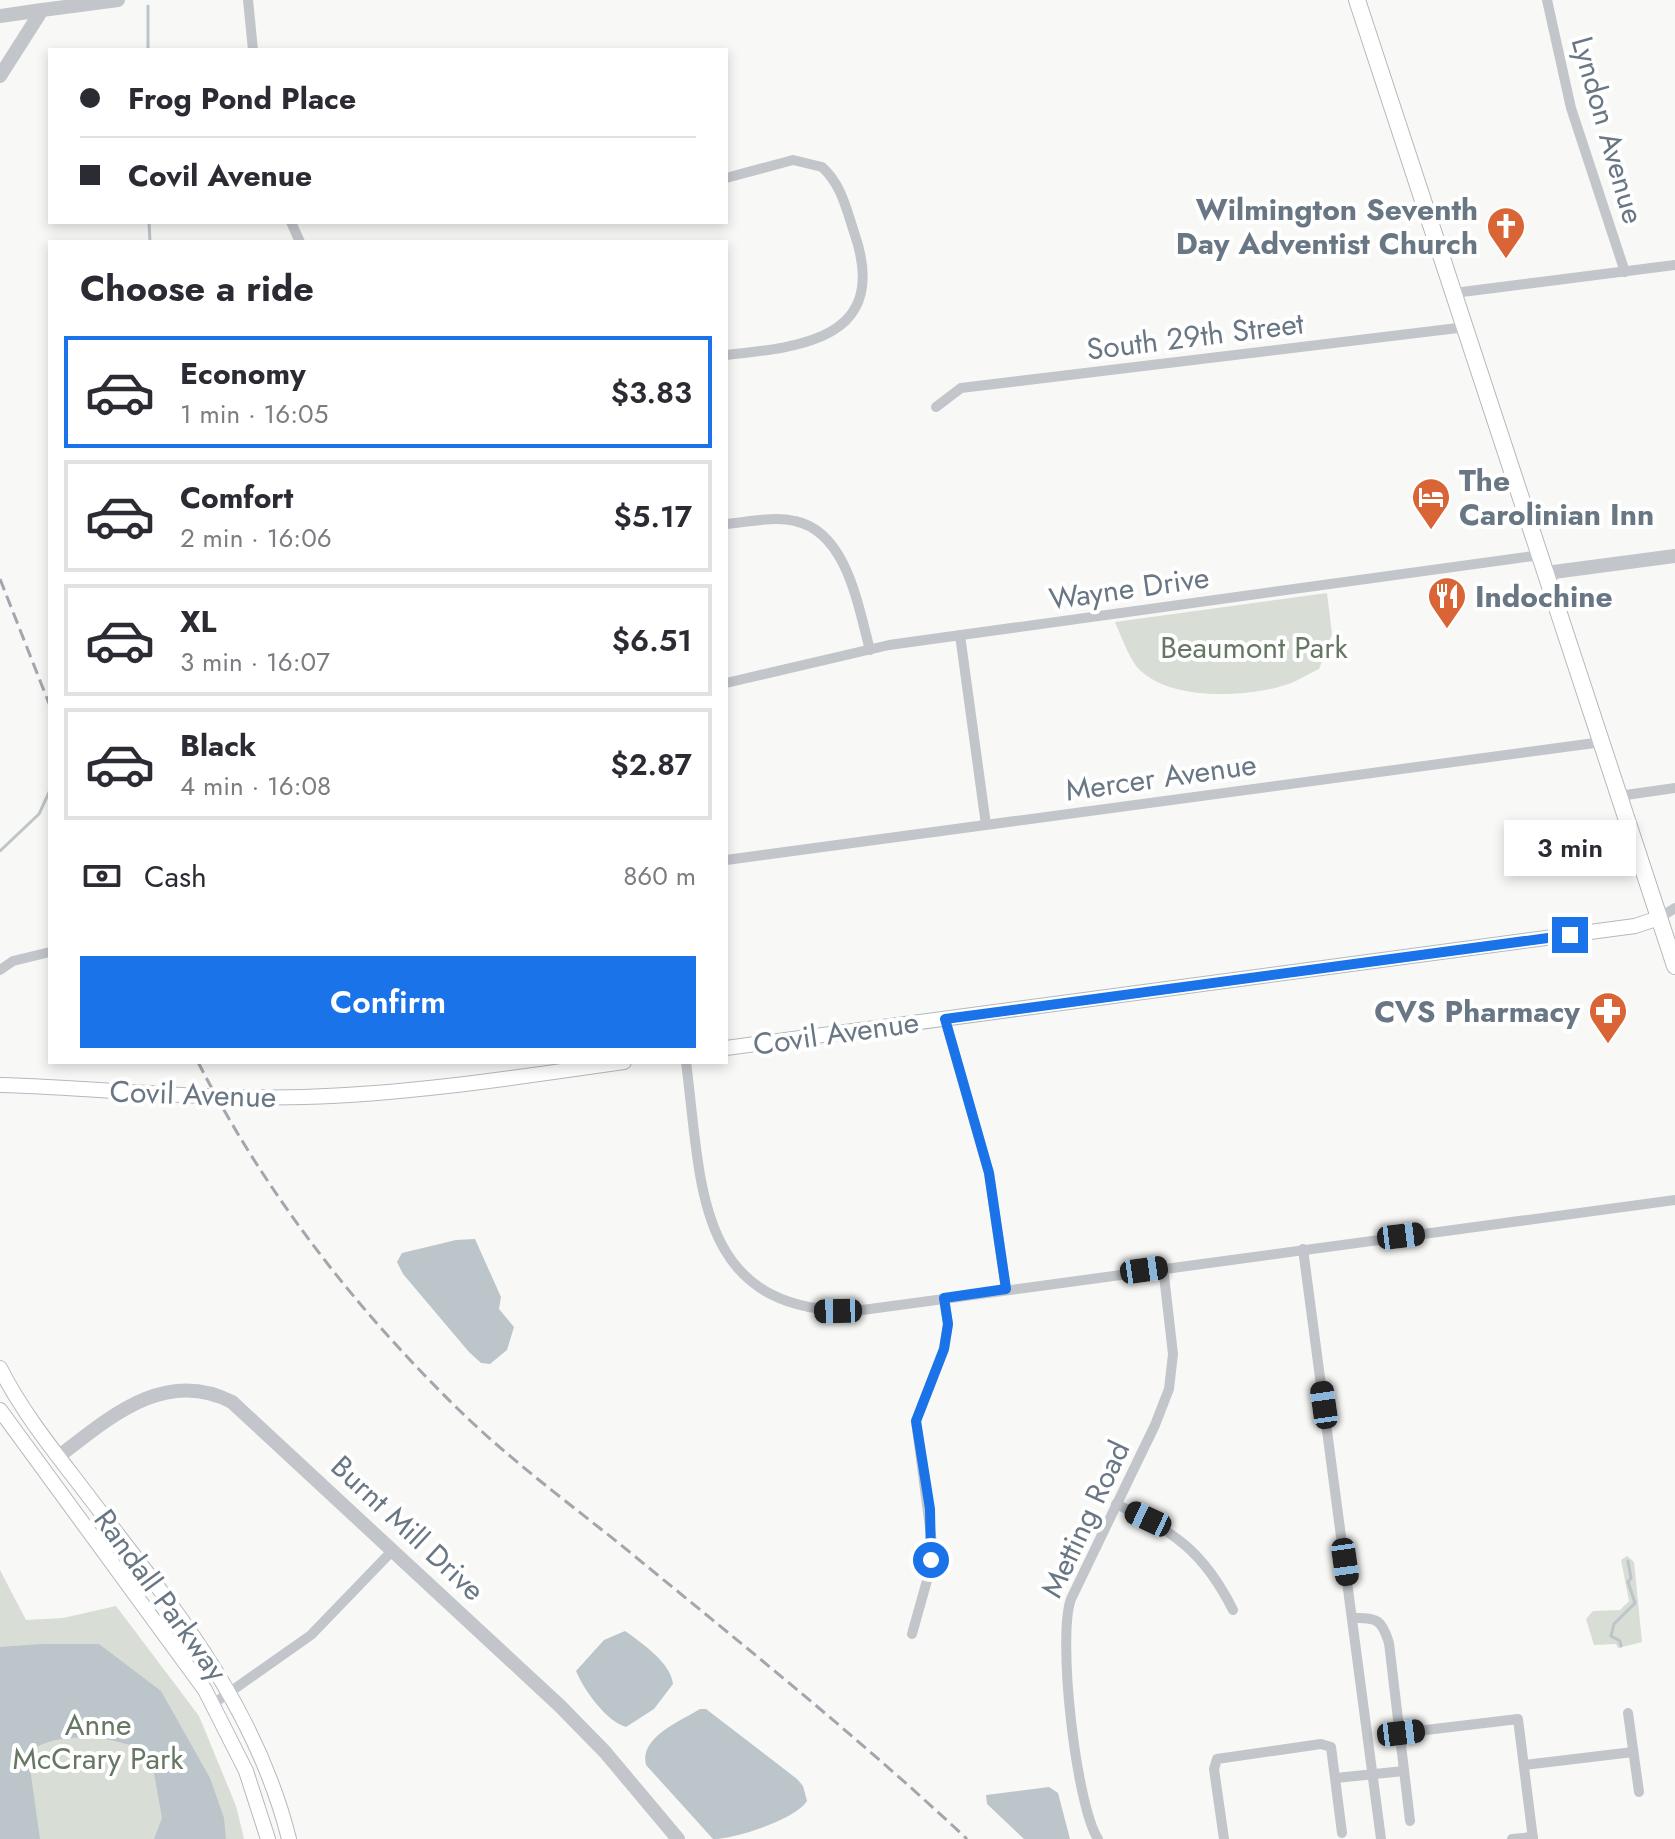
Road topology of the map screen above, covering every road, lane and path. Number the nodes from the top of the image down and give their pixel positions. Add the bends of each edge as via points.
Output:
1 (118, 0) edge
2 (248, 0) edge
3 (1357, 0) edge
4 (1547, 0) edge
5 (42, 10) junction
6 (0, 16) edge
7 (253, 48) edge
8 (0, 76) edge
9 (728, 177) edge
10 (1675, 265) edge
11 (1625, 272) junction
12 (1454, 293) junction
13 (1466, 327) junction
14 (728, 355) edge
15 (936, 407) dead end
16 (728, 524) edge
17 (1540, 555) junction
18 (1675, 556) edge
19 (1546, 573) junction
20 (960, 635) junction
21 (870, 650) junction
22 (728, 683) edge
23 (1602, 742) junction
24 (1675, 788) edge
25 (1619, 796) junction
26 (986, 825) junction
27 (728, 860) edge
28 (1675, 908) edge
29 (1659, 918) junction
30 (48, 952) edge
31 (1675, 966) edge
32 (0, 970) edge
33 (945, 1019) junction
34 (728, 1048) edge
35 (608, 1064) edge
36 (686, 1064) edge
37 (0, 1085) edge
38 (1675, 1200) edge
39 (1303, 1249) junction
40 (1163, 1267) junction
41 (1006, 1289) junction
42 (944, 1298) junction
43 (0, 1368) edge
44 (0, 1410) edge
45 (58, 1457) junction
46 (41, 1468) junction
47 (1116, 1504) junction
48 (393, 1550) junction
49 (1233, 1610) dead end
50 (1353, 1618) junction
51 (912, 1634) dead end
52 (231, 1692) junction
53 (213, 1704) junction
54 (1628, 1713) dead end
55 (1401, 1733) junction
56 (1633, 1752) junction
57 (1524, 1765) junction
58 (1404, 1771) junction
59 (1372, 1774) junction
60 (1336, 1778) junction
61 (1639, 1792) dead end
62 (1410, 1821) dead end
63 (1342, 1833) dead end
64 (1533, 1838) edge
65 (268, 1839) edge
66 (289, 1839) edge
67 (678, 1839) edge
68 (1098, 1839) edge
69 (1224, 1839) edge
70 (1381, 1839) edge
71 (1512, 1839) edge

1 - 5 street
2 - 7 street
3 - 12 main road
4 - 11 street, Lyndon Avenue via 1571,108
5 - 6 street
5 - 8 street
9 - 14 street via 784,162 802,160 822,167 836,183 860,253 862,281 847,319 833,331 811,342
10 - 11 street
11 - 12 street
12 - 13 main road
13 - 15 street, South 29th Street via 961,388
13 - 17 main road
16 - 21 street via 793,520 824,535 842,565
17 - 19 main road
17 - 20 street, Wayne Drive
18 - 19 street
19 - 23 main road
20 - 21 street, Wayne Drive
20 - 26 street
21 - 22 street, Wayne Drive
23 - 25 main road
23 - 26 street, Mercer Avenue
24 - 25 street
25 - 29 main road
26 - 27 street, Mercer Avenue
28 - 29 street
29 - 31 main road
29 - 33 main road, Covil Avenue via 1635,926
30 - 32 street
33 - 34 main road, Covil Avenue
33 - 41 street via 989,1173
35 - 37 main road, Covil Avenue via 348,1096
36 - 42 street via 704,1196 712,1226 739,1272 796,1307 820,1311
38 - 39 street
39 - 40 street
39 - 50 street
40 - 41 street
40 - 47 street, Metting Road via 1172,1373 1159,1417
41 - 42 street
42 - 51 street via 944,1349 916,1421 932,1543
43 - 45 main road, Randall Parkway
44 - 46 main road, Randall Parkway
45 - 46 street
45 - 48 street, Burnt Mill Drive via 138,1400 181,1390 210,1392 243,1411
45 - 52 main road, Randall Parkway
46 - 53 main road, Randall Parkway
47 - 49 street via 1185,1541
47 - 68 street, Metting Road via 1071,1599 1064,1629 1089,1825
48 - 52 street via 311,1635
48 - 67 street, Burnt Mill Drive via 578,1725
50 - 55 street via 1374,1617 1385,1628
50 - 59 street
52 - 53 street
52 - 66 main road, Randall Parkway via 262,1755
53 - 65 main road, Randall Parkway via 246,1771
54 - 56 street
55 - 57 street via 1518,1719
55 - 58 street
56 - 57 street
56 - 61 street
57 - 64 street
58 - 59 street
58 - 62 street
59 - 60 street
59 - 70 street
60 - 63 street
60 - 69 street via 1331,1747 1321,1744 1217,1759
64 - 71 street

